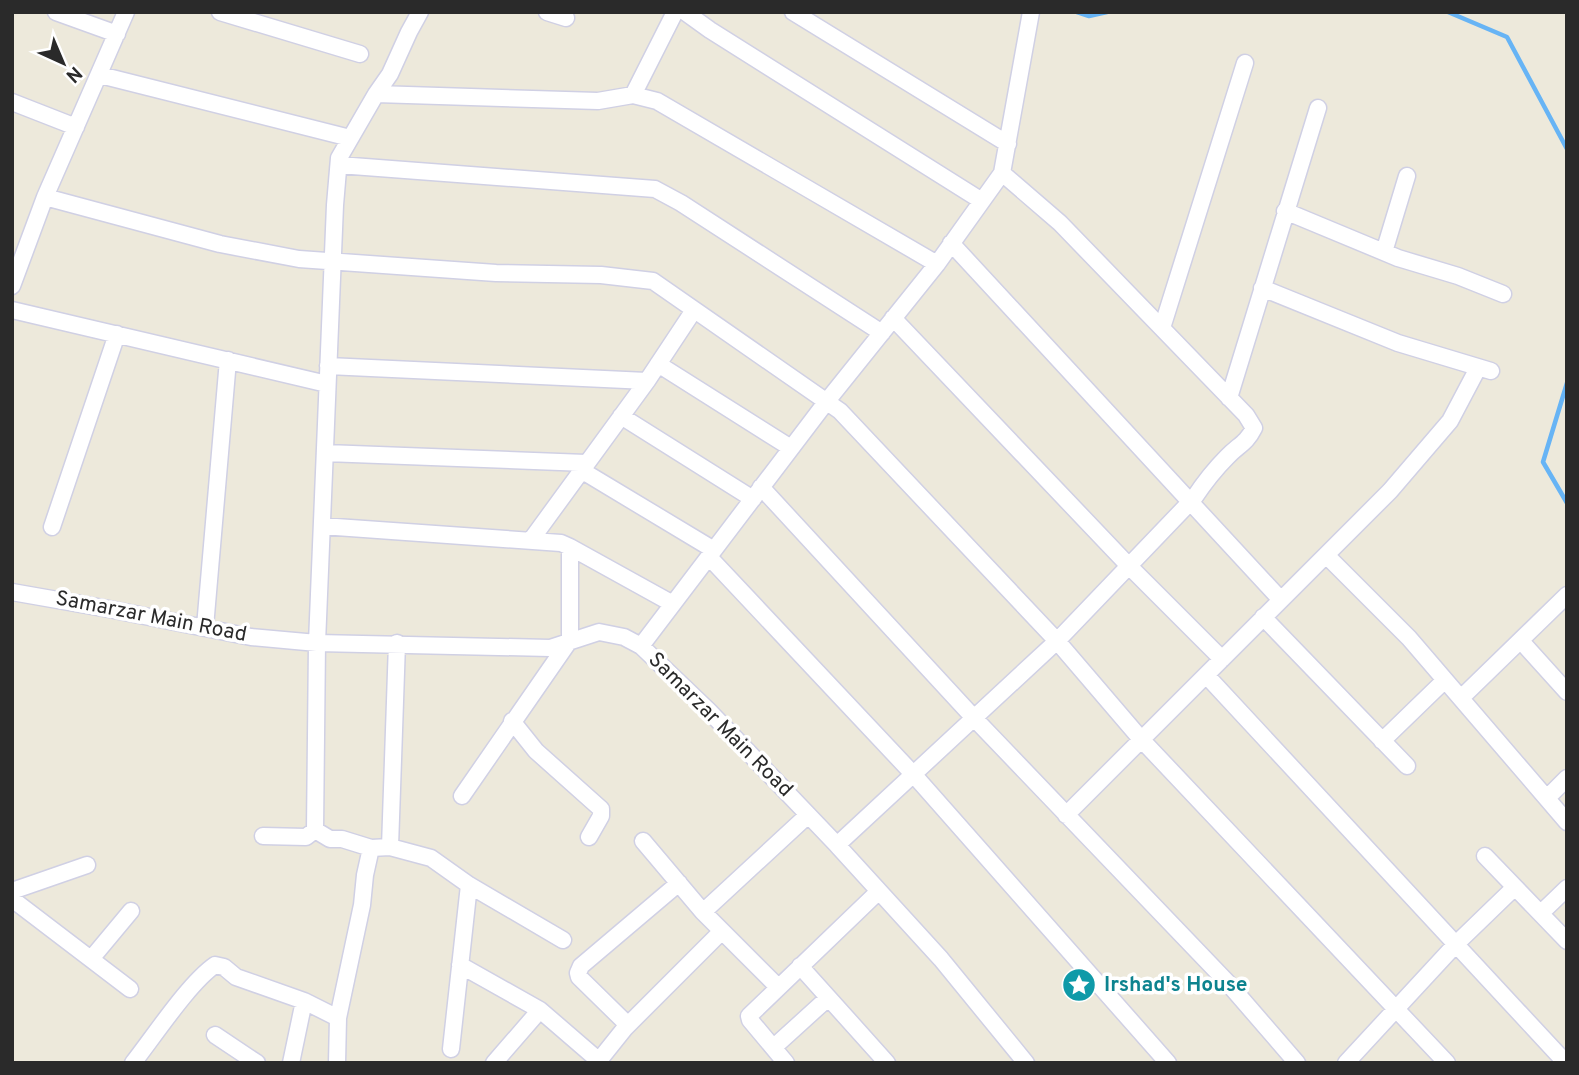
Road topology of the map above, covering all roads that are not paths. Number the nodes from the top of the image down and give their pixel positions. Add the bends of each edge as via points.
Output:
1 (57, 12) edge
2 (126, 12) edge
3 (220, 12) edge
4 (420, 12) edge
5 (547, 12) edge
6 (675, 12) edge
7 (685, 12) edge
8 (793, 12) edge
9 (1031, 12) edge
10 (566, 18) dead end
11 (117, 34) junction
12 (360, 54) dead end
13 (1245, 63) dead end
14 (100, 75) junction
15 (376, 94) junction
16 (633, 94) junction
17 (12, 102) edge
18 (1318, 108) dead end
19 (76, 127) junction
20 (350, 138) junction
21 (1008, 144) junction
22 (339, 165) junction
23 (1002, 173) junction
24 (1407, 176) dead end
25 (45, 197) junction
26 (982, 201) junction
27 (1285, 211) junction
28 (951, 243) junction
29 (1384, 252) junction
30 (332, 261) junction
31 (937, 264) junction
32 (12, 286) edge
33 (1262, 288) junction
34 (1503, 294) dead end
35 (12, 310) edge
36 (694, 310) junction
37 (893, 318) junction
38 (1162, 328) junction
39 (881, 333) junction
40 (117, 334) junction
41 (228, 360) junction
42 (658, 364) junction
43 (328, 366) junction
44 (647, 381) junction
45 (327, 384) junction
46 (1229, 398) junction
47 (827, 401) junction
48 (621, 416) junction
49 (791, 448) junction
50 (326, 453) junction
51 (584, 466) junction
52 (757, 493) junction
53 (1190, 502) junction
54 (321, 526) junction
55 (52, 527) dead end
56 (531, 540) junction
57 (570, 547) junction
58 (711, 553) junction
59 (1326, 555) junction
60 (1129, 566) junction
61 (12, 592) edge
62 (1567, 595) edge
63 (1281, 600) junction
64 (673, 604) junction
65 (1263, 617) junction
66 (205, 627) junction
67 (570, 640) junction
68 (1057, 640) junction
69 (1521, 641) junction
70 (317, 643) junction
71 (397, 643) junction
72 (641, 646) junction
73 (1222, 659) junction
74 (1206, 675) junction
75 (1445, 680) junction
76 (1567, 692) edge
77 (1461, 698) junction
78 (974, 718) junction
79 (512, 721) junction
80 (1140, 738) junction
81 (1382, 741) junction
82 (1407, 766) dead end
83 (914, 775) junction
84 (1567, 778) edge
85 (462, 796) dead end
86 (1547, 798) junction
87 (808, 815) junction
88 (1066, 815) junction
89 (1567, 822) edge
90 (314, 830) junction
91 (263, 836) dead end
92 (589, 837) dead end
93 (643, 841) dead end
94 (837, 845) junction
95 (390, 847) junction
96 (371, 848) junction
97 (1485, 856) dead end
98 (87, 865) dead end
99 (679, 883) junction
100 (469, 885) junction
101 (1515, 887) junction
102 (1567, 888) edge
103 (12, 891) edge
104 (879, 891) junction
105 (12, 899) edge
106 (131, 911) dead end
107 (703, 912) junction
108 (1541, 913) junction
109 (722, 931) junction
110 (563, 940) dead end
111 (1567, 941) edge
112 (1456, 944) junction
113 (91, 959) junction
114 (460, 964) junction
115 (800, 966) junction
116 (778, 987) junction
117 (130, 989) dead end
118 (828, 998) junction
119 (304, 1001) junction
120 (1396, 1009) junction
121 (540, 1010) junction
122 (338, 1018) junction
123 (628, 1025) junction
124 (215, 1035) dead end
125 (774, 1047) junction
126 (451, 1049) dead end
127 (598, 1062) edge
128 (133, 1063) edge
129 (257, 1063) edge
130 (291, 1063) edge
131 (337, 1063) edge
132 (494, 1063) edge
133 (786, 1063) edge
134 (887, 1063) edge
135 (1027, 1063) edge
136 (1168, 1063) edge
137 (1297, 1063) edge
138 (1346, 1063) edge
139 (1447, 1063) edge
140 (1566, 1063) edge

1 - 11 street
2 - 11 street
3 - 12 street
4 - 15 street
5 - 10 street
6 - 16 street
7 - 26 street
8 - 21 street
9 - 21 street
11 - 14 street
13 - 38 street
14 - 19 street
14 - 20 street
15 - 16 street via 598,101
15 - 20 street
16 - 31 street via 716,134
17 - 19 street
18 - 27 street
19 - 25 street
20 - 22 street
21 - 23 street
22 - 30 street
22 - 39 street via 655,189
23 - 26 street
23 - 38 street via 1060,223
24 - 29 street
25 - 30 street via 220,244
25 - 32 street
26 - 28 street
27 - 29 street
27 - 33 street
28 - 31 street
28 - 53 street
29 - 34 street
30 - 36 street via 653,281
30 - 43 street
31 - 37 street
33 - 46 street
33 - 59 street via 1385,338 1485,370 1437,439
35 - 40 street
36 - 42 street
36 - 47 street
37 - 39 street
37 - 60 street
38 - 46 street
39 - 47 street
40 - 41 street
40 - 55 street
41 - 45 street
41 - 66 street
42 - 44 street
42 - 49 street
43 - 44 street
43 - 45 street
44 - 48 street
45 - 50 street
46 - 53 street via 1254,428
47 - 49 street
47 - 68 street
48 - 51 street
48 - 52 street
49 - 52 street
50 - 51 street
50 - 54 street
51 - 56 street
51 - 58 street
52 - 58 street
52 - 78 street
53 - 60 street
53 - 63 street
54 - 56 street
54 - 70 street
56 - 57 street
57 - 64 street
57 - 67 street
58 - 64 street
58 - 83 street
59 - 63 street
59 - 75 street
60 - 68 street
60 - 73 street
61 - 66 street, Samarzar Main Road
62 - 69 street
63 - 65 street
64 - 72 street
65 - 73 street
65 - 81 street
66 - 70 street, Samarzar Main Road
67 - 71 street, Samarzar Main Road via 550,648 496,649
67 - 72 street, Samarzar Main Road via 599,632
67 - 79 street
68 - 78 street
68 - 80 street
69 - 76 street
69 - 77 street
70 - 71 street, Samarzar Main Road
70 - 90 street
71 - 95 street
72 - 87 street, Samarzar Main Road
73 - 74 street
74 - 80 street
74 - 112 street
75 - 77 street
75 - 81 street
77 - 86 street
78 - 83 street
78 - 88 street
79 - 85 street
79 - 92 street via 536,751 601,809
80 - 88 street
80 - 120 street
81 - 82 street
83 - 94 street
83 - 136 street
84 - 86 street
86 - 89 street
87 - 94 street, Samarzar Main Road
87 - 107 street
88 - 137 street via 1227,982
90 - 91 street via 306,837
90 - 96 street via 330,839
93 - 99 street
94 - 104 street, Samarzar Main Road
95 - 96 street
95 - 100 street via 431,858
96 - 122 street
97 - 101 street
98 - 103 street
99 - 107 street
99 - 123 street via 578,972
100 - 110 street
100 - 114 street
101 - 108 street
101 - 112 street
102 - 108 street
104 - 115 street
104 - 135 street, Samarzar Main Road
105 - 113 street
106 - 113 street
107 - 109 street
108 - 111 street
109 - 116 street
109 - 123 street
112 - 120 street
112 - 140 street
113 - 117 street
114 - 121 street
114 - 126 street
115 - 116 street
115 - 118 street
116 - 125 street via 749,1016
118 - 125 street
118 - 134 street
119 - 122 street
119 - 128 street via 215,965
119 - 130 street
120 - 138 street
120 - 139 street
121 - 127 street
121 - 132 street
122 - 131 street
123 - 127 street
124 - 129 street
125 - 133 street

